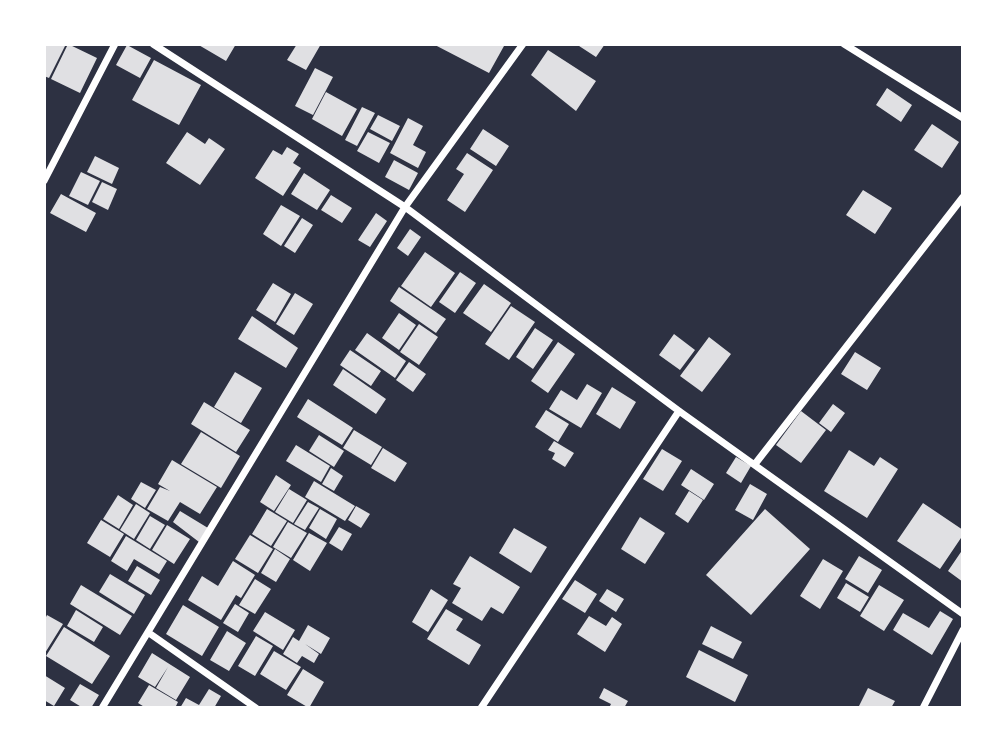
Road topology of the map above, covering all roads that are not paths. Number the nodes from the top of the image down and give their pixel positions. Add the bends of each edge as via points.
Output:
1 (115, 44) edge
2 (153, 44) edge
3 (523, 44) edge
4 (845, 44) edge
5 (963, 118) edge
6 (44, 181) edge
7 (963, 197) edge
8 (405, 207) junction
9 (679, 411) junction
10 (755, 464) junction
11 (963, 614) edge
12 (963, 629) edge
13 (149, 633) junction
14 (102, 708) edge
15 (256, 708) edge
16 (481, 708) edge
17 (923, 708) edge

1 - 6 street
2 - 8 street
3 - 8 street
4 - 5 street
7 - 10 street
8 - 9 street
8 - 13 street
9 - 10 street
9 - 16 street
10 - 11 street
12 - 17 street
13 - 14 street
13 - 15 street

